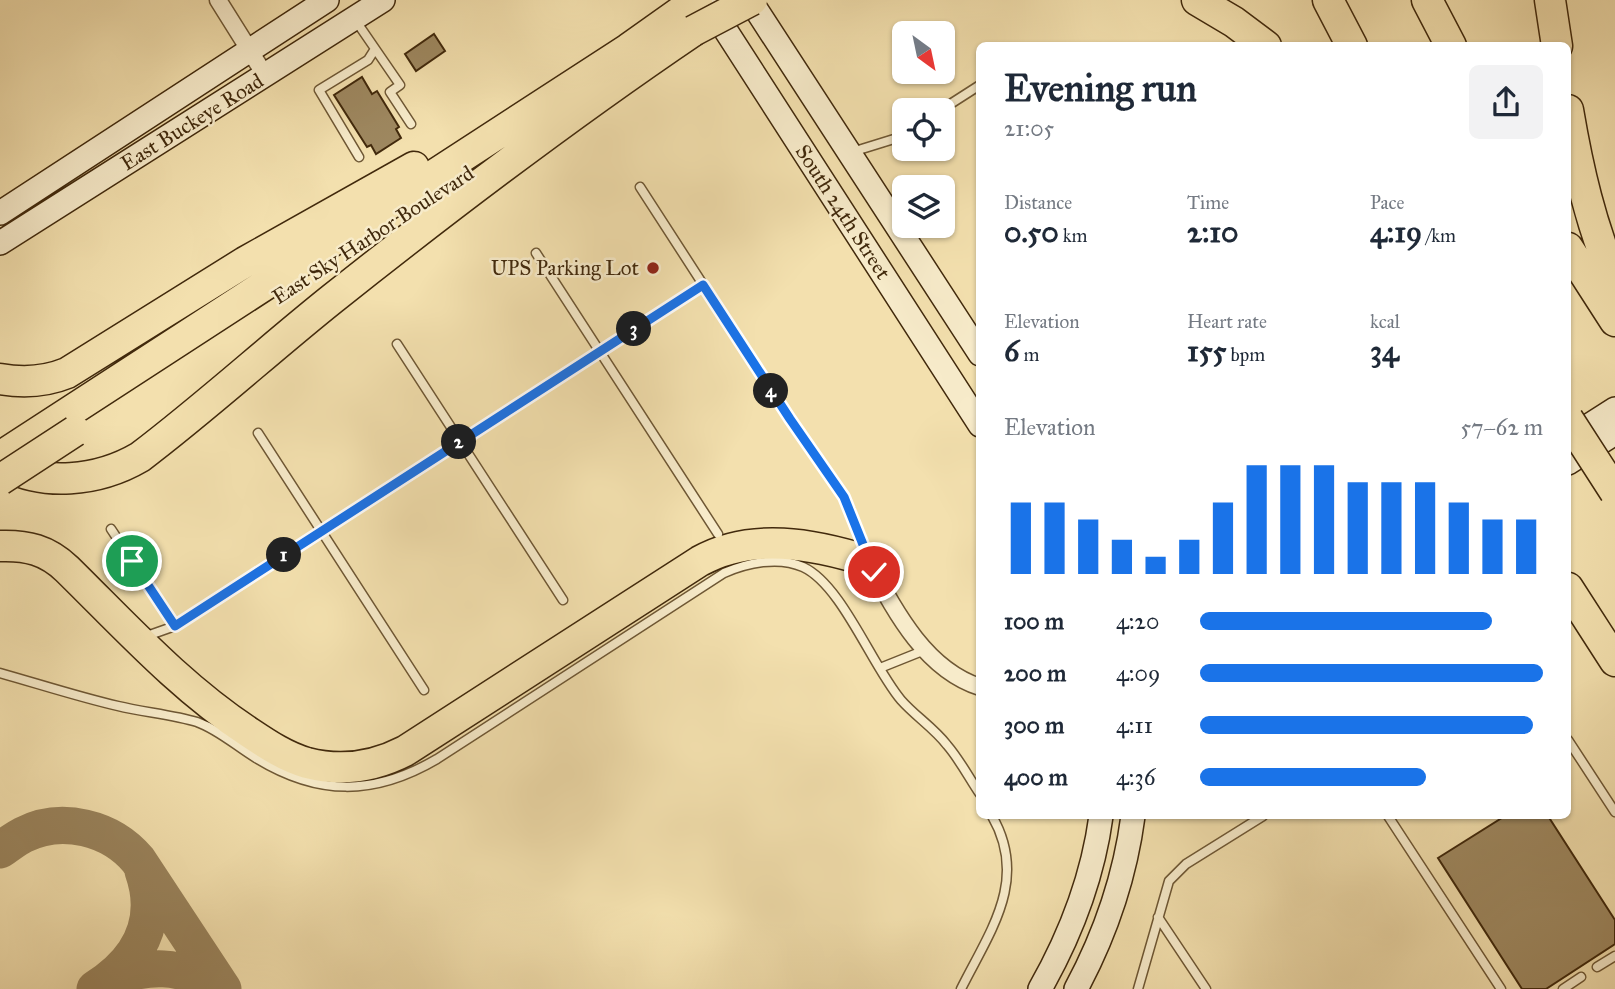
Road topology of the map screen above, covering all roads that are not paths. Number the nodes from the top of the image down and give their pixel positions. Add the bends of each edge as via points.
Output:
1 (218, 0) edge
2 (327, 0) edge
3 (383, 0) edge
4 (751, 0) edge
5 (1197, 0) edge
6 (1328, 0) edge
7 (1427, 0) edge
8 (1550, 0) edge
9 (349, 9) edge
10 (695, 11) edge
11 (1261, 42) edge
12 (1350, 42) edge
13 (1449, 42) edge
14 (1557, 42) edge
15 (374, 49) junction
16 (250, 50) junction
17 (265, 75) junction
18 (573, 85) junction
19 (976, 88) edge
20 (955, 101) edge
21 (411, 124) dead end
22 (1571, 125) edge
23 (892, 140) edge
24 (849, 152) junction
25 (359, 157) dead end
26 (640, 187) dead end
27 (0, 213) edge
28 (0, 243) edge
29 (537, 253) dead end
30 (1571, 253) edge
31 (1615, 281) edge
32 (703, 285) junction
33 (1615, 321) edge
34 (397, 344) dead end
35 (976, 348) edge
36 (600, 351) junction
37 (0, 379) edge
38 (1615, 409) edge
39 (976, 419) edge
40 (70, 423) junction
41 (1571, 424) edge
42 (258, 433) dead end
43 (1615, 433) edge
44 (1571, 436) edge
45 (1571, 437) edge
46 (460, 442) junction
47 (0, 459) edge
48 (1571, 461) edge
49 (0, 480) edge
50 (1615, 493) edge
51 (111, 528) dead end
52 (321, 531) junction
53 (718, 534) dead end
54 (0, 546) edge
55 (868, 561) junction
56 (1571, 593) edge
57 (563, 600) dead end
58 (175, 626) junction
59 (137, 639) junction
60 (925, 650) junction
61 (1615, 661) edge
62 (880, 668) junction
63 (0, 673) edge
64 (976, 685) edge
65 (424, 690) dead end
66 (1571, 745) edge
67 (976, 788) edge
68 (1615, 813) edge
69 (993, 819) edge
70 (1100, 819) edge
71 (1132, 819) edge
72 (1144, 819) edge
73 (1258, 819) edge
74 (1393, 819) edge
75 (1118, 890) junction
76 (1158, 917) junction
77 (1615, 956) edge
78 (1597, 967) dead end
79 (1581, 977) dead end
80 (961, 989) edge
81 (1040, 989) edge
82 (1076, 989) edge
83 (1138, 989) edge
84 (1206, 989) edge
85 (1501, 989) edge
86 (1563, 989) edge

1 - 16 street
2 - 16 main road, East Buckeye Road
3 - 9 main road, East Buckeye Road
4 - 10 highway, East Sky Harbor Boulevard, bridge
4 - 24 main road, South 24th Street
5 - 11 highway
6 - 12 highway
7 - 13 highway
8 - 14 highway
9 - 15 lane
9 - 17 main road, East Buckeye Road
10 - 18 highway, East Sky Harbor Boulevard
10 - 39 main road, South 24th Street
10 - 40 highway, East Sky Harbor Boulevard via 594,91
10 - 47 highway via 140,457 106,472 69,478 36,476
15 - 21 lane via 400,85 390,92
15 - 25 lane via 368,60 318,90
16 - 17 street
16 - 27 main road, East Buckeye Road
17 - 28 main road, East Buckeye Road
18 - 37 highway via 501,119 287,237 75,369 41,380
18 - 40 highway, East Sky Harbor Boulevard
19 - 20 lane
22 - 31 highway via 1584,192
23 - 24 lane
24 - 35 main road, South 24th Street
26 - 32 lane
29 - 36 lane
30 - 33 highway
32 - 36 lane
32 - 55 lane via 844,497
34 - 46 lane
36 - 46 lane
36 - 53 lane
38 - 45 main road
40 - 47 highway, East Sky Harbor Boulevard
40 - 49 highway, East Sky Harbor Boulevard, bridge
41 - 50 highway, bridge
42 - 52 lane
43 - 48 main road
44 - 50 highway, bridge
46 - 52 lane
46 - 57 lane
51 - 58 lane
52 - 58 lane
52 - 65 lane
54 - 59 highway via 29,547 50,554
55 - 59 highway via 819,547 770,544 734,547 710,555 405,751 362,767 321,766 281,753 208,704
55 - 60 street
56 - 61 highway
58 - 59 lane
60 - 62 lane
60 - 64 street via 950,673
62 - 63 lane via 839,603 813,573 779,562 739,567 698,588 419,769 388,782 353,787 319,785 284,774 195,722 102,703
62 - 67 lane via 901,701 947,744
66 - 68 lane
69 - 80 lane via 1006,847 1008,886 1002,908
70 - 81 main road via 1081,896 1060,954
71 - 75 main road
72 - 75 main road via 1138,856
73 - 76 lane via 1186,864 1169,881
74 - 85 lane
75 - 82 main road
76 - 83 lane
76 - 84 lane
77 - 78 lane
79 - 86 lane

